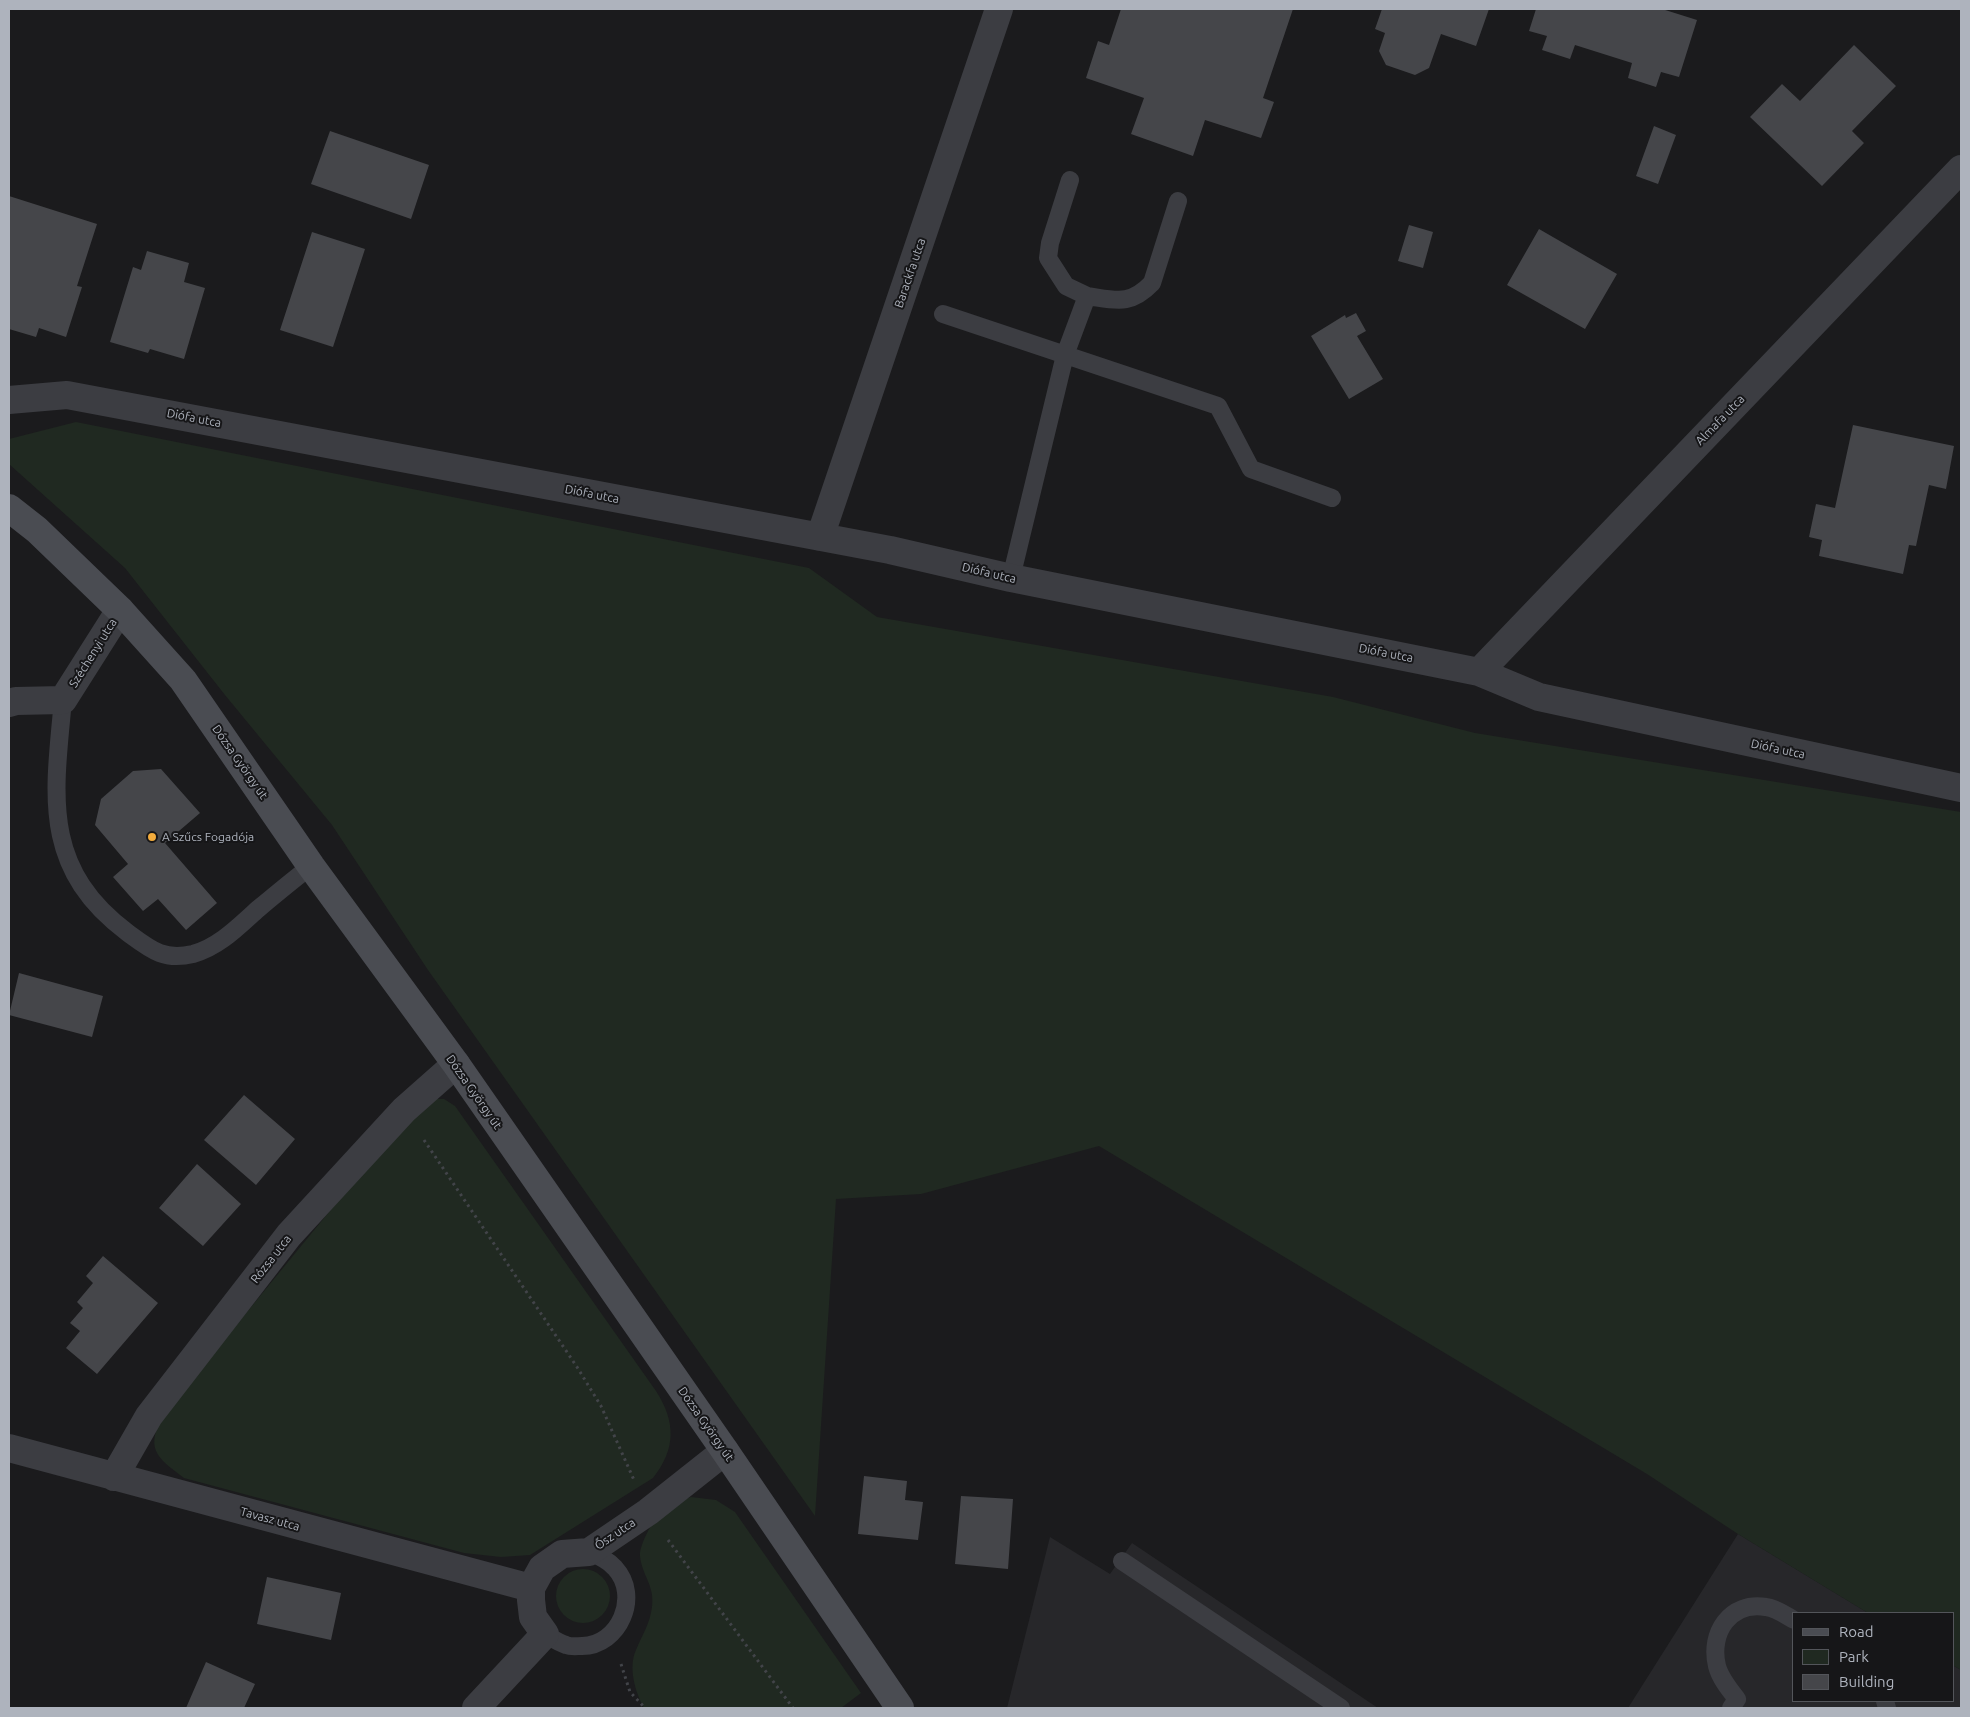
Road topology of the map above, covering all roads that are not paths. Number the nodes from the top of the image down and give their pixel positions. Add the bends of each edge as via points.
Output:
1 (999, 9) edge
2 (1961, 169) edge
3 (1070, 180) dead end
4 (1178, 201) dead end
5 (1087, 296) junction
6 (943, 314) dead end
7 (1065, 355) junction
8 (9, 400) edge
9 (1332, 498) dead end
10 (9, 508) edge
11 (820, 537) junction
12 (1011, 578) junction
13 (120, 610) junction
14 (1479, 672) junction
15 (63, 700) junction
16 (9, 703) edge
17 (1961, 788) edge
18 (311, 866) junction
19 (456, 1064) junction
20 (9, 1448) edge
21 (725, 1451) junction
22 (114, 1477) junction
23 (589, 1552) junction
24 (1122, 1561) dead end
25 (531, 1588) junction
26 (1792, 1619) edge
27 (546, 1634) junction
28 (476, 1708) edge
29 (900, 1708) edge
30 (1341, 1708) edge
31 (1731, 1708) edge

1 - 11 street, Barackfa utca
2 - 14 street, Almafa utca
3 - 5 lane via 1048,258 1066,286
4 - 5 lane via 1152,283 1144,292 1131,299
5 - 7 lane
6 - 7 lane
7 - 9 lane via 1218,406 1251,469
7 - 12 lane
8 - 11 street, Diófa utca via 68,395
10 - 13 main road, Dózsa György út via 37,530
11 - 12 street, Diófa utca
12 - 14 street, Diófa utca
13 - 15 street, Széchenyi utca
13 - 18 main road, Dózsa György út via 183,680
14 - 17 street, Diófa utca via 1539,697
15 - 16 street, Széchenyi utca
15 - 18 lane via 56,782 59,832 70,868 95,903 149,949 171,957 195,953 223,940
18 - 19 main road, Dózsa György út
19 - 21 main road, Dózsa György út
19 - 22 street, Rózsa utca via 404,1110 289,1235 149,1416
20 - 22 street, Tavasz utca
21 - 23 street, Ősz utca via 648,1512
21 - 29 main road, Dózsa György út
22 - 25 street, Tavasz utca
23 - 25 street, Ősz utca via 562,1554 542,1568
23 - 27 lane via 617,1569 625,1586 626,1606 619,1625 607,1638 590,1646 567,1646
24 - 30 lane
25 - 27 street via 533,1617
26 - 31 lane via 1767,1607 1753,1606 1726,1619 1719,1629 1715,1646 1717,1667 1737,1699
27 - 28 street

